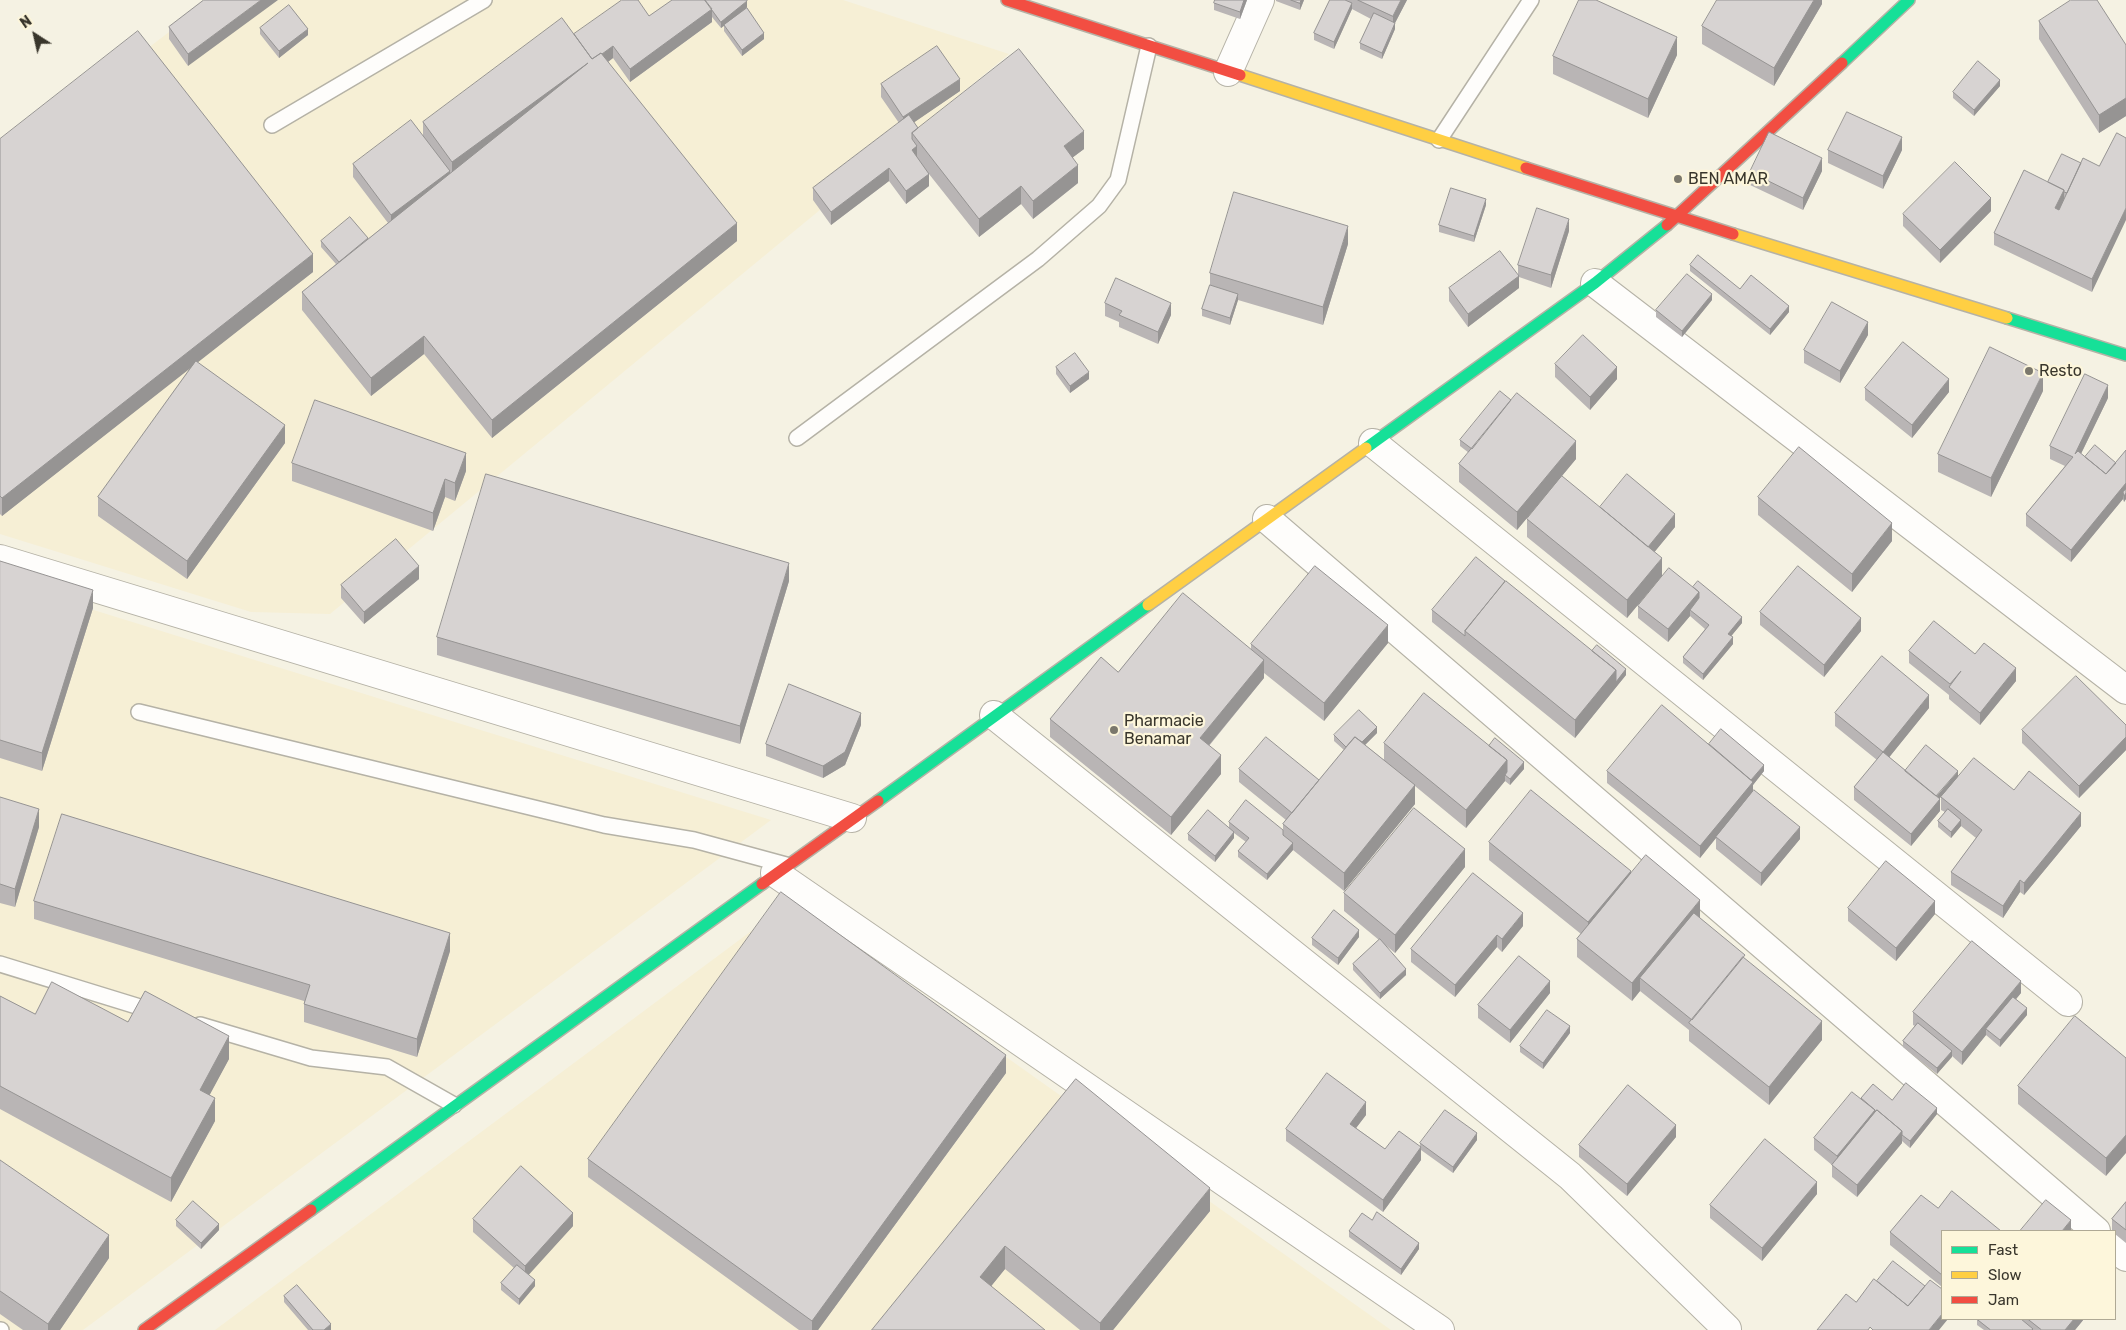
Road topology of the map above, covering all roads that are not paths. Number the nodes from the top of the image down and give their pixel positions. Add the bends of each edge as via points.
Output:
1 (484, 0) edge
2 (1007, 0) edge
3 (1260, 0) edge
4 (1531, 0) edge
5 (1909, 0) edge
6 (1149, 46) junction
7 (1228, 72) junction
8 (272, 125) dead end
9 (1438, 140) junction
10 (1677, 217) junction
11 (1595, 283) junction
12 (2126, 356) edge
13 (797, 438) dead end
14 (1373, 443) junction
15 (1267, 519) junction
16 (0, 559) edge
17 (2126, 690) edge
18 (139, 712) dead end
19 (994, 715) junction
20 (852, 818) junction
21 (781, 869) junction
22 (0, 964) edge
23 (2068, 1002) dead end
24 (168, 1015) edge
25 (187, 1021) edge
26 (454, 1105) junction
27 (2095, 1230) edge
28 (2116, 1249) edge
29 (2126, 1257) edge
30 (1727, 1329) edge
31 (144, 1330) edge
32 (1440, 1330) edge

1 - 8 lane
2 - 6 street
3 - 7 street
4 - 9 lane
5 - 10 street
6 - 7 street
6 - 13 lane via 1118,180 1099,206 1038,259
7 - 9 street
9 - 10 street
10 - 11 street
10 - 12 street
11 - 14 street
11 - 17 street
14 - 15 street
14 - 23 street
15 - 19 street
15 - 27 street
16 - 20 street
18 - 21 lane via 604,825 694,840
19 - 20 street
19 - 30 street via 1570,1176
20 - 21 street
21 - 26 street
21 - 32 street
22 - 24 lane
25 - 26 lane via 311,1058 387,1067
26 - 31 street
28 - 29 street

